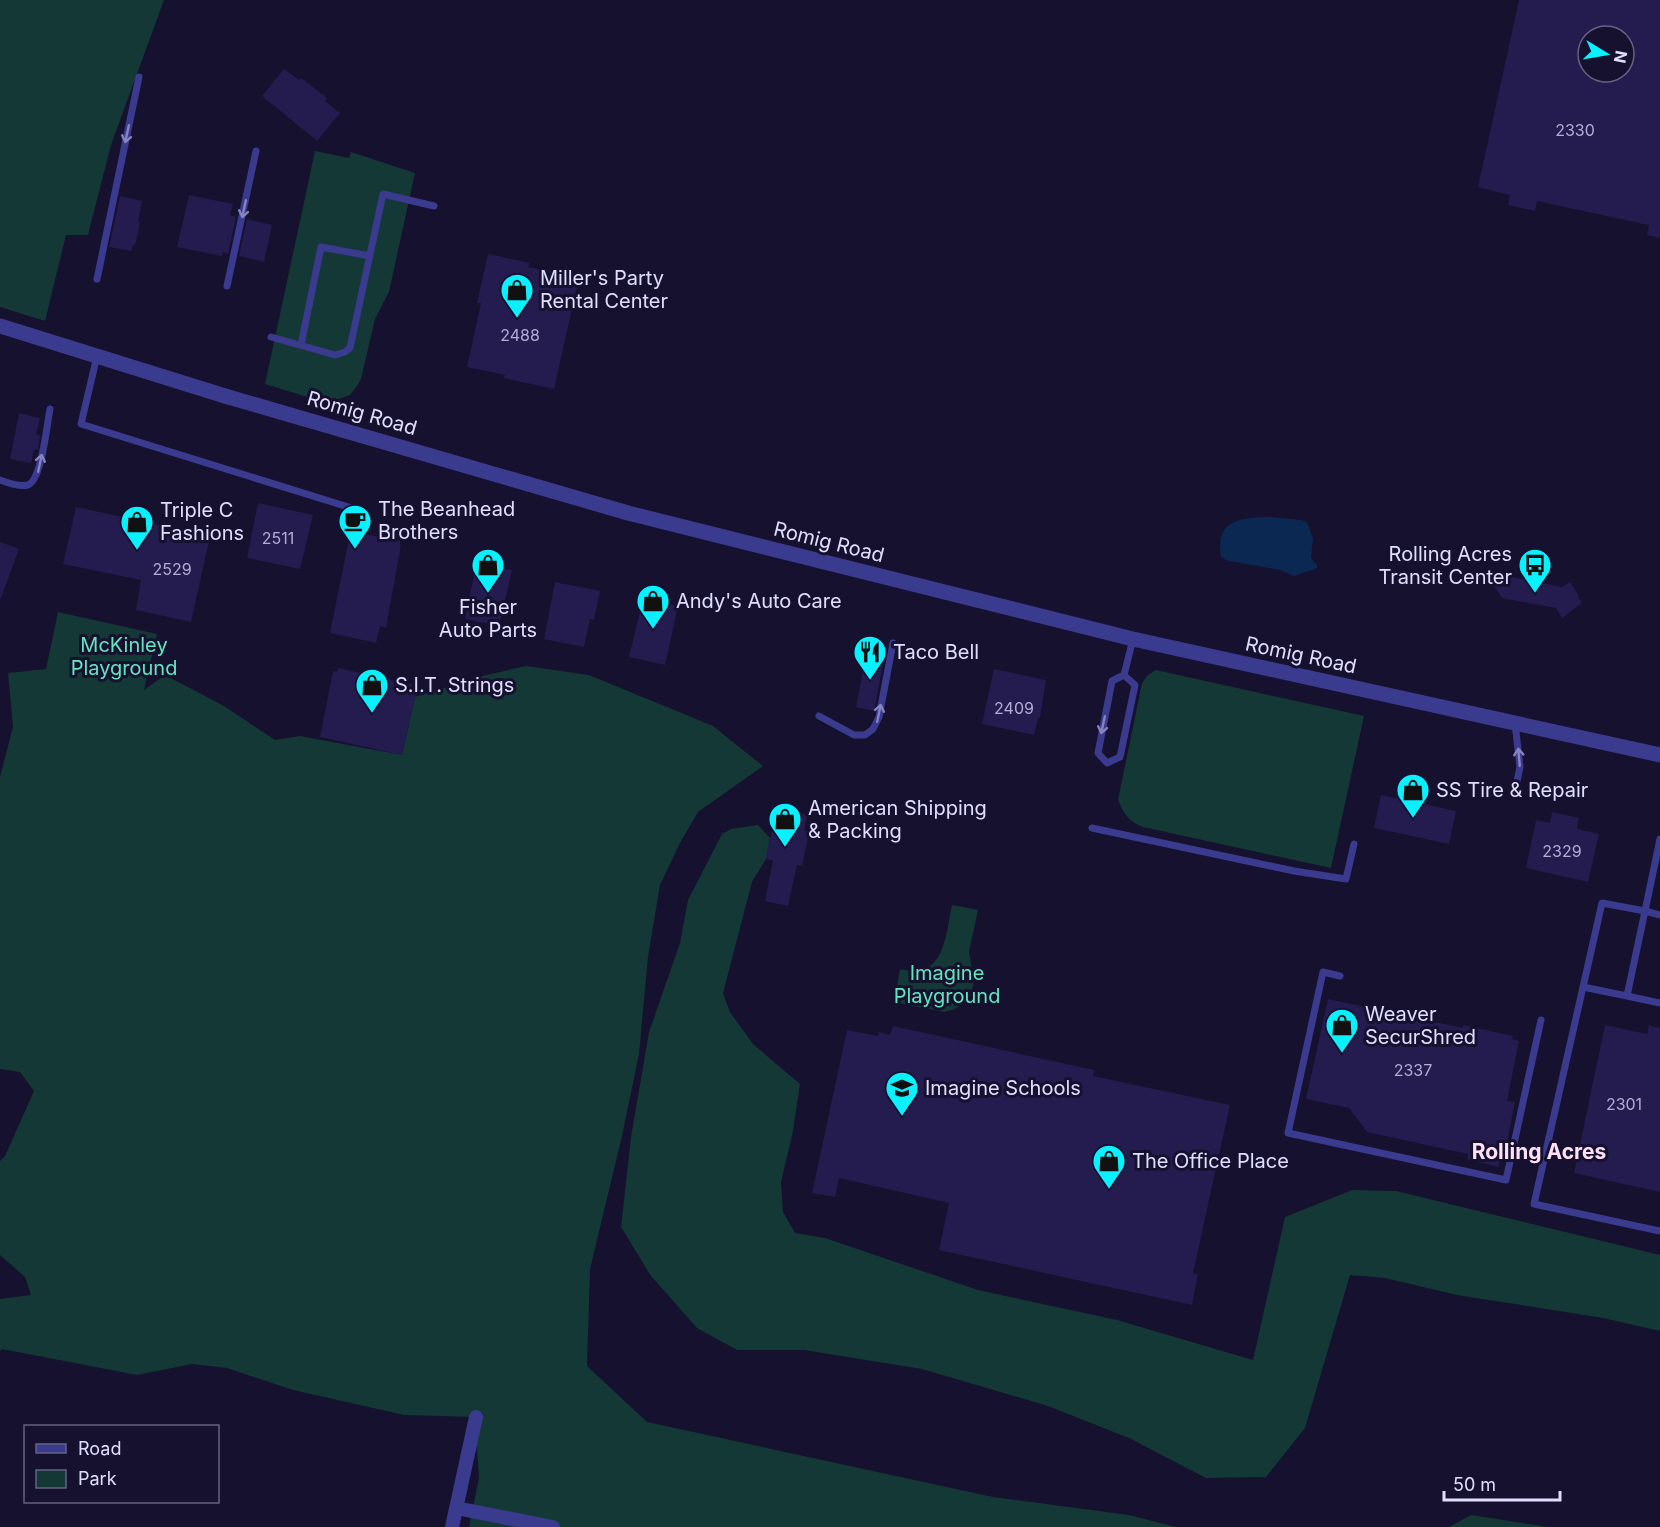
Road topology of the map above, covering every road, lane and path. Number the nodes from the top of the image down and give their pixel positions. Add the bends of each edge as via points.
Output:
1 (139, 77) dead end
2 (256, 151) dead end
3 (434, 206) dead end
4 (370, 256) junction
5 (97, 279) dead end
6 (227, 286) dead end
7 (0, 326) edge
8 (271, 337) dead end
9 (301, 345) junction
10 (97, 356) junction
11 (50, 409) dead end
12 (0, 480) edge
13 (358, 510) dead end
14 (1133, 639) junction
15 (893, 643) dead end
16 (1124, 675) junction
17 (819, 716) dead end
18 (1515, 722) junction
19 (1660, 755) edge
20 (1515, 791) dead end
21 (1092, 828) dead end
22 (1660, 839) edge
23 (1354, 844) dead end
24 (1645, 912) junction
25 (1660, 915) edge
26 (1340, 976) dead end
27 (1583, 987) junction
28 (1627, 996) junction
29 (1660, 1003) edge
30 (1541, 1020) dead end
31 (1660, 1231) edge
32 (476, 1417) dead end
33 (456, 1508) junction
34 (452, 1527) edge
35 (553, 1527) edge

1 -> 5 lane
2 -> 6 lane
3 - 4 lane via 383,194
4 - 9 lane via 350,348 335,355
4 - 9 lane via 321,247
7 - 10 street, Romig Road
8 - 9 lane
10 - 13 lane via 81,424
10 - 14 street, Romig Road via 628,513
12 -> 11 lane via 19,485 33,482
14 - 16 lane
14 - 18 street, Romig Road
17 -> 15 lane via 854,735 865,735 873,729 879,717
16 -> 16 lane via 1112,681 1098,753 1107,763 1120,756 1135,685
18 - 19 street, Romig Road
20 -> 18 lane via 1520,767
21 - 23 lane via 1346,879
22 - 24 lane
24 - 25 lane
24 - 27 lane via 1602,903
24 - 28 lane
26 - 30 lane via 1323,972 1288,1133 1506,1180
27 - 28 lane
27 - 31 lane via 1533,1204
28 - 29 lane
32 - 33 street
33 - 34 street
33 - 35 street

